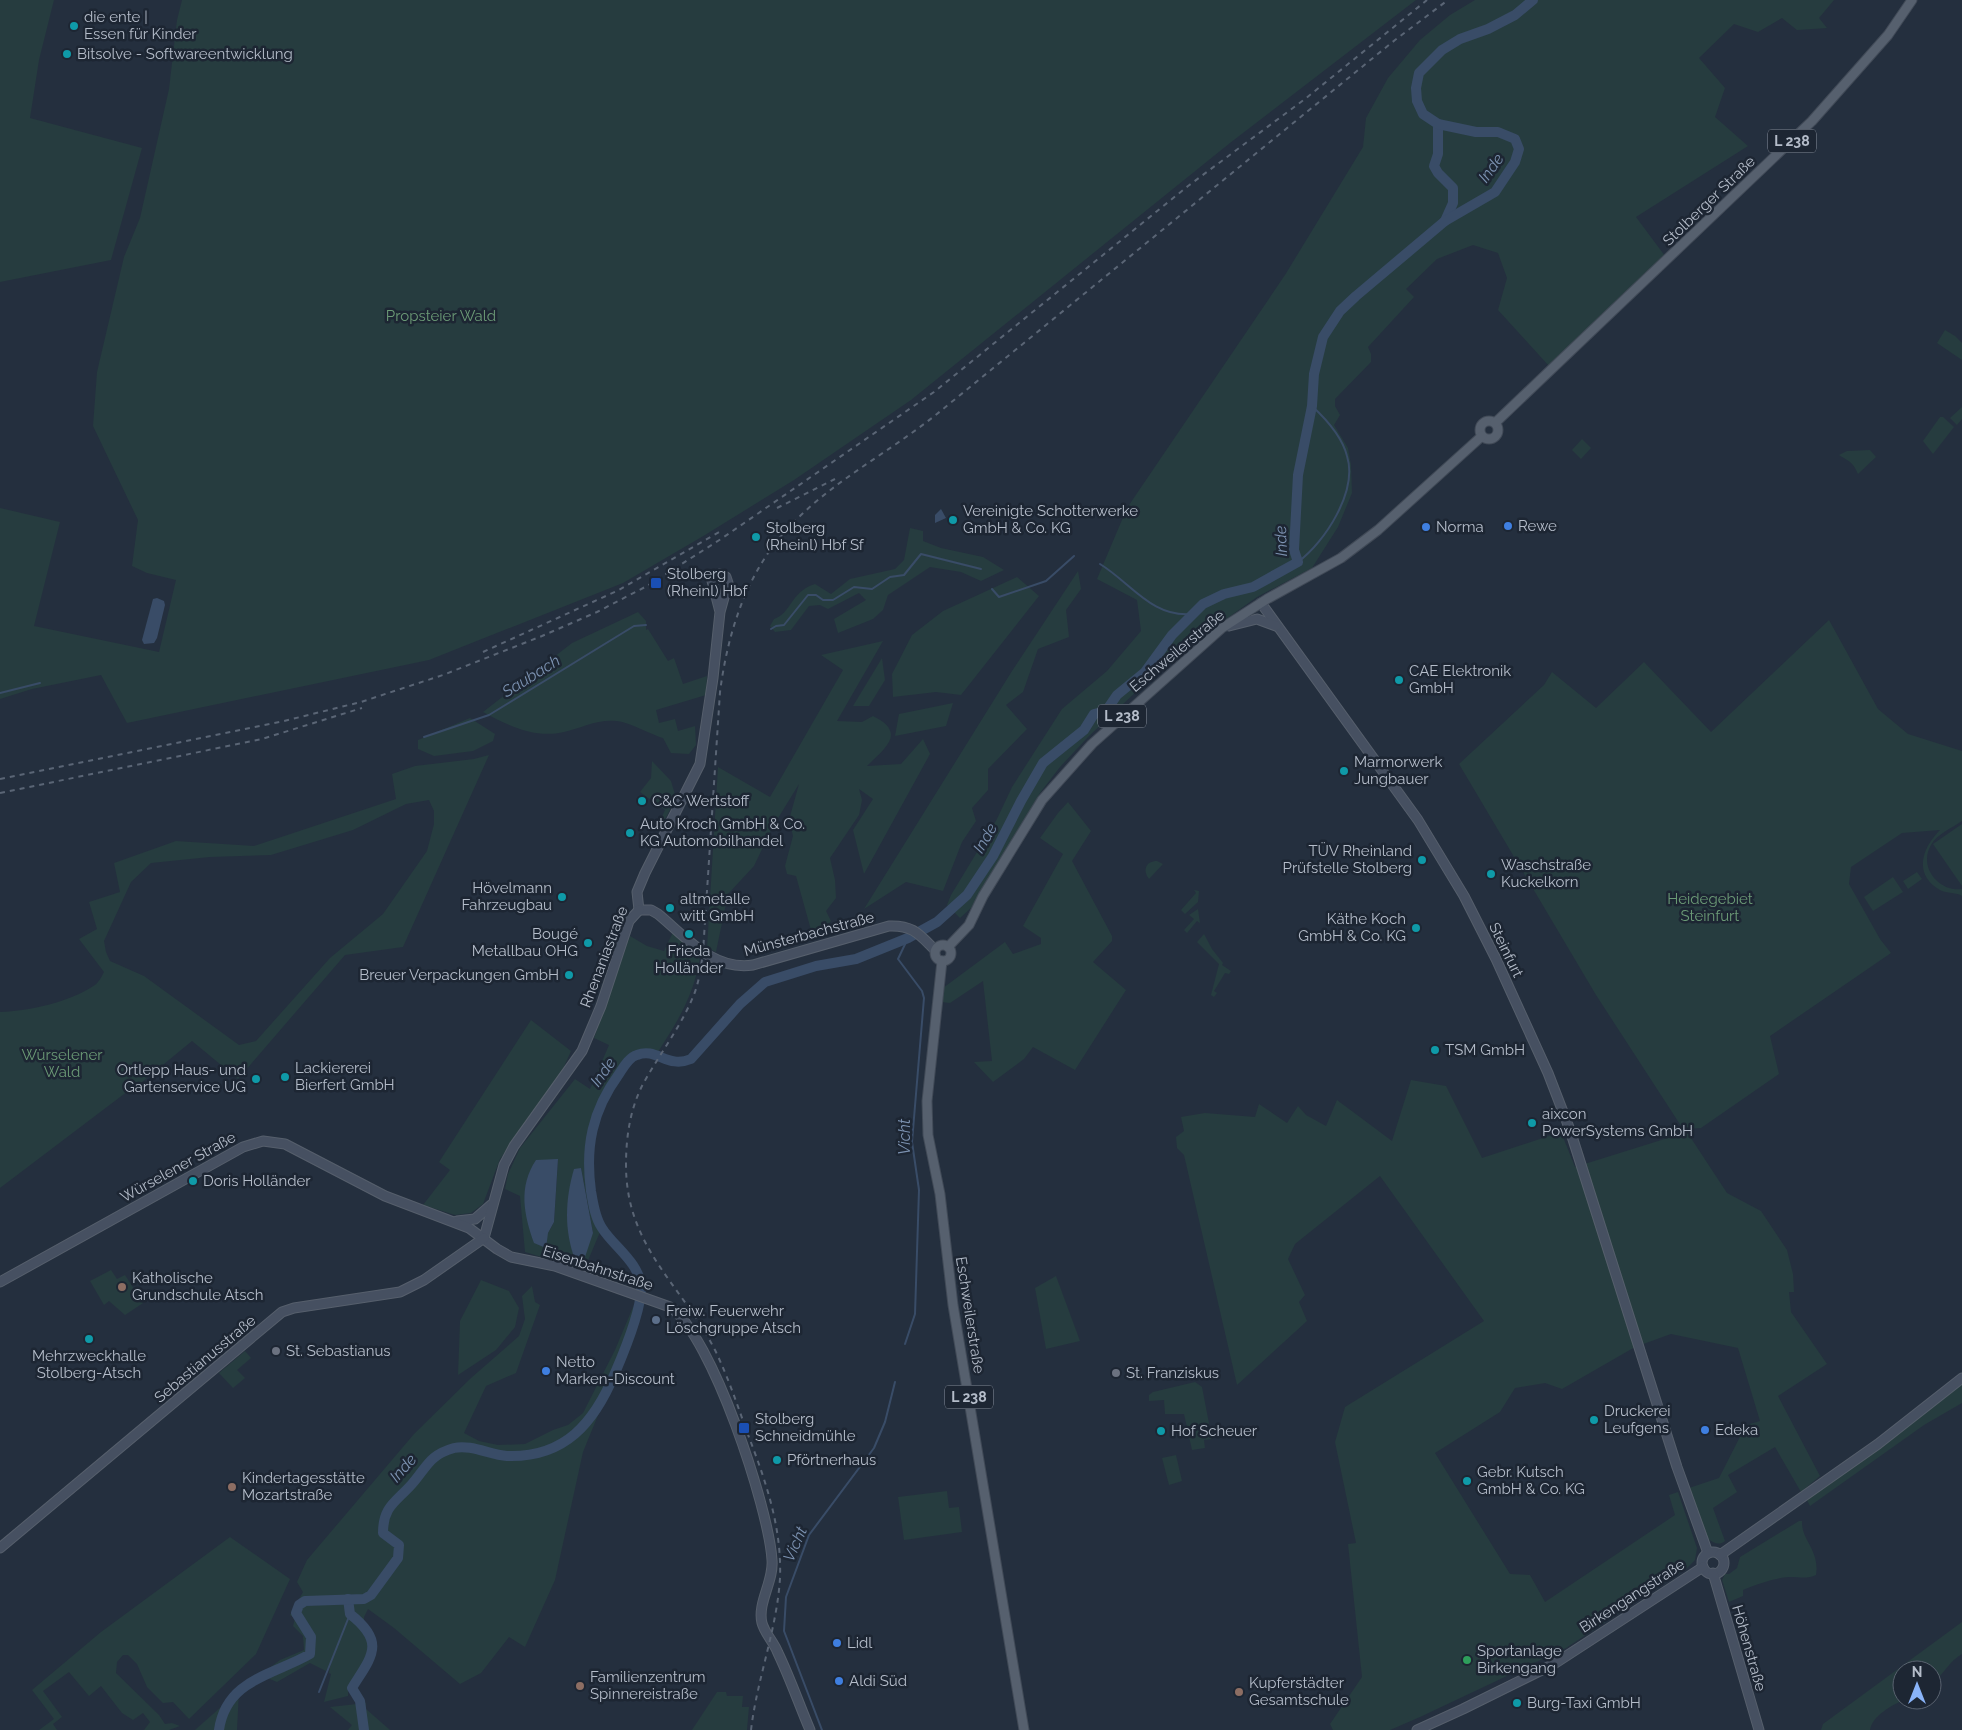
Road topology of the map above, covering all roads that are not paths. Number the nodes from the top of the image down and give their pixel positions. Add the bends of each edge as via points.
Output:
1 (1912, 0) edge
2 (1495, 422) junction
3 (1482, 436) junction
4 (1261, 603) junction
5 (720, 612) dead end
6 (1277, 626) junction
7 (1222, 628) junction
8 (639, 910) junction
9 (948, 947) junction
10 (935, 950) junction
11 (942, 961) junction
12 (492, 1202) junction
13 (446, 1220) junction
14 (484, 1238) junction
15 (0, 1282) edge
16 (1962, 1378) edge
17 (0, 1548) edge
18 (1708, 1553) junction
19 (1720, 1555) junction
20 (1703, 1567) junction
21 (1713, 1573) junction
22 (810, 1730) edge
23 (1024, 1730) edge
24 (1417, 1730) edge
25 (1759, 1730) edge

1 - 2 main road, Stolberger Straße / L 238 via 1888,35 1812,121
2 - 3 main road, L 238 via 1487,420 1482,424
2 - 3 main road, L 238 via 1496,436 1489,439
3 - 4 main road, Eschweilerstraße / L 238 via 1371,536 1341,558
4 - 6 main road, Steinfurt
4 - 7 main road, Eschweilerstraße / L 238
5 - 8 main road, Rhenaniastraße via 700,764 642,879 637,892
6 - 7 main road via 1257,618
6 - 18 main road, Steinfurt via 1418,820 1480,926 1524,1018 1579,1156
7 - 9 main road, Eschweilerstraße / L 238 via 1065,772 1033,814 969,925
8 - 10 main road, Münsterbachstraße via 658,914 703,952 734,966 753,965 889,926 913,929
8 - 12 main road, Rhenaniastraße via 629,921 601,1006 582,1051 514,1146
9 - 10 main road via 941,944
9 - 11 main road, L 238 via 950,957
10 - 11 main road via 936,958
11 - 23 main road, Eschweilerstraße / L 238 via 927,1101 928,1135
12 - 13 main road via 475,1219 463,1222
12 - 14 main road, Rhenaniastraße
13 - 14 main road, Würselener Straße via 469,1228
13 - 15 main road, Würselener Straße via 384,1196 285,1144 262,1141 242,1147
14 - 17 main road, Sebastianusstraße via 424,1280 400,1292 282,1312
14 - 22 main road, Eisenbahnstraße via 511,1256 554,1266 646,1297 670,1307 683,1319 706,1357 727,1402 758,1491 769,1532 772,1572 761,1610 762,1625 778,1650
16 - 19 main road via 1878,1444
18 - 19 main road
18 - 20 main road via 1703,1558
19 - 21 main road via 1723,1566
20 - 21 main road
20 - 24 main road, Birkengangstraße via 1554,1664
21 - 25 main road, Höhenstraße

